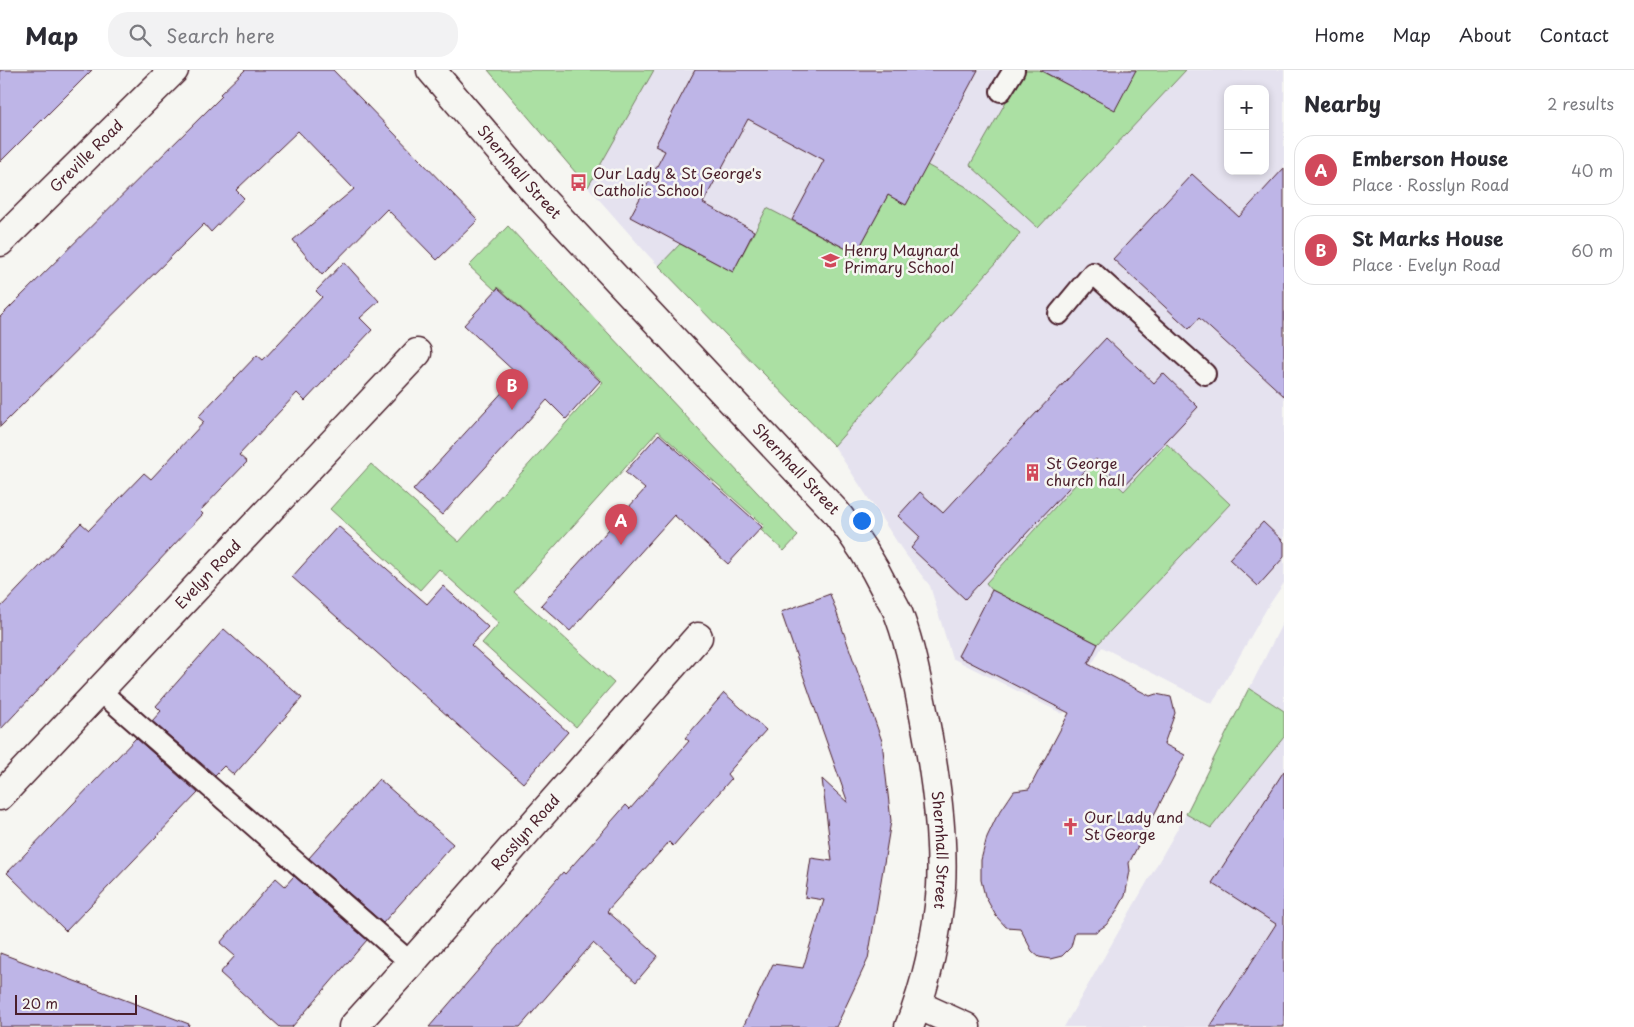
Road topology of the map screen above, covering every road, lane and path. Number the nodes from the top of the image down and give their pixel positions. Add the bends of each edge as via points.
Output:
1 (174, 70) edge
2 (431, 70) edge
3 (1014, 70) edge
4 (1001, 91) dead end
5 (0, 242) edge
6 (1059, 314) dead end
7 (416, 352) dead end
8 (1205, 374) dead end
9 (698, 637) dead end
10 (98, 690) junction
11 (0, 796) edge
12 (412, 963) junction
13 (914, 1016) edge
14 (354, 1027) edge
15 (966, 1027) edge

1 - 5 street, Greville Road
2 - 13 street, Shernhall Street via 535,192 835,511 875,568 900,616 916,672 932,754 940,824 940,896 934,944
3 - 4 lane
6 - 8 lane via 1093,273
7 - 10 street, Evelyn Road
9 - 12 street, Rosslyn Road
10 - 11 street, Evelyn Road
10 - 12 lane
12 - 14 street, Rosslyn Road
13 - 15 street

